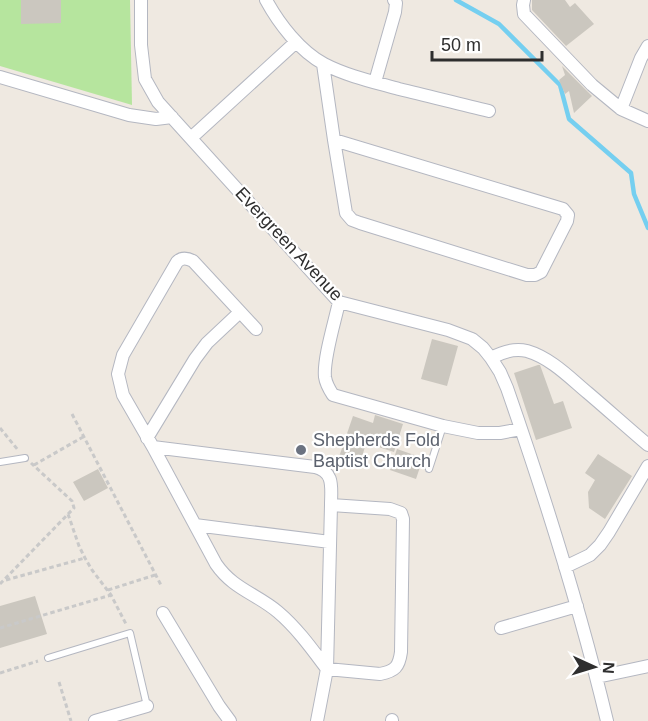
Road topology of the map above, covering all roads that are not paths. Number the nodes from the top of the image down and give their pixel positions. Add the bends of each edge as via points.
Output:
1 (141, 0) edge
2 (266, 0) edge
3 (394, 0) edge
4 (524, 0) edge
5 (296, 42) junction
6 (648, 46) edge
7 (323, 64) junction
8 (0, 76) edge
9 (375, 82) junction
10 (621, 109) junction
11 (489, 111) dead end
12 (172, 117) junction
13 (648, 121) edge
14 (191, 138) junction
15 (334, 140) junction
16 (339, 302) junction
17 (240, 312) junction
18 (256, 329) dead end
19 (491, 358) junction
20 (443, 426) junction
21 (521, 429) junction
22 (150, 442) junction
23 (648, 445) edge
24 (25, 458) road end
25 (0, 462) edge
26 (648, 466) edge
27 (429, 469) dead end
28 (331, 505) junction
29 (195, 525) junction
30 (330, 542) junction
31 (566, 567) junction
32 (577, 606) junction
33 (163, 613) dead end
34 (501, 628) dead end
35 (48, 658) road end
36 (648, 666) edge
37 (327, 669) junction
38 (597, 677) junction
39 (147, 706) joint
40 (94, 721) edge
41 (231, 721) edge
42 (317, 721) edge
43 (607, 721) edge

1 - 12 street, Evergreen Avenue via 145,79
2 - 5 street
3 - 9 street via 395,12
4 - 10 street via 524,14 592,85
5 - 7 street
5 - 14 street
6 - 10 street
7 - 9 street
7 - 15 street
8 - 12 street via 129,115
9 - 11 street
10 - 13 street
12 - 14 street, Evergreen Avenue
14 - 16 street, Evergreen Avenue
15 - 15 street via 346,213 360,223 535,275 541,272 567,221 568,214 563,209
16 - 19 street, Evergreen Avenue via 455,332 472,339
16 - 20 street via 324,367 325,380 333,395
17 - 18 street
17 - 22 street via 195,359
17 - 22 street via 193,261 184,258 177,262 123,355 118,374 123,394
19 - 21 street, Evergreen Avenue via 507,388
19 - 23 street via 512,351 539,356
20 - 21 street via 500,434
20 - 27 lane
21 - 31 street, Evergreen Avenue
22 - 28 street via 322,468 330,478
22 - 29 street
24 - 25 lane
26 - 31 street via 600,545
28 - 30 street
28 - 37 street via 390,508 401,513 401,652 395,669 380,674
29 - 30 street
29 - 37 street via 222,573 278,612
30 - 37 street
31 - 32 street, Evergreen Avenue
32 - 34 street
32 - 38 street, Evergreen Avenue
33 - 41 street
35 - 39 lane via 130,633
36 - 38 street
37 - 42 street
38 - 43 street, Evergreen Avenue
39 - 40 street

